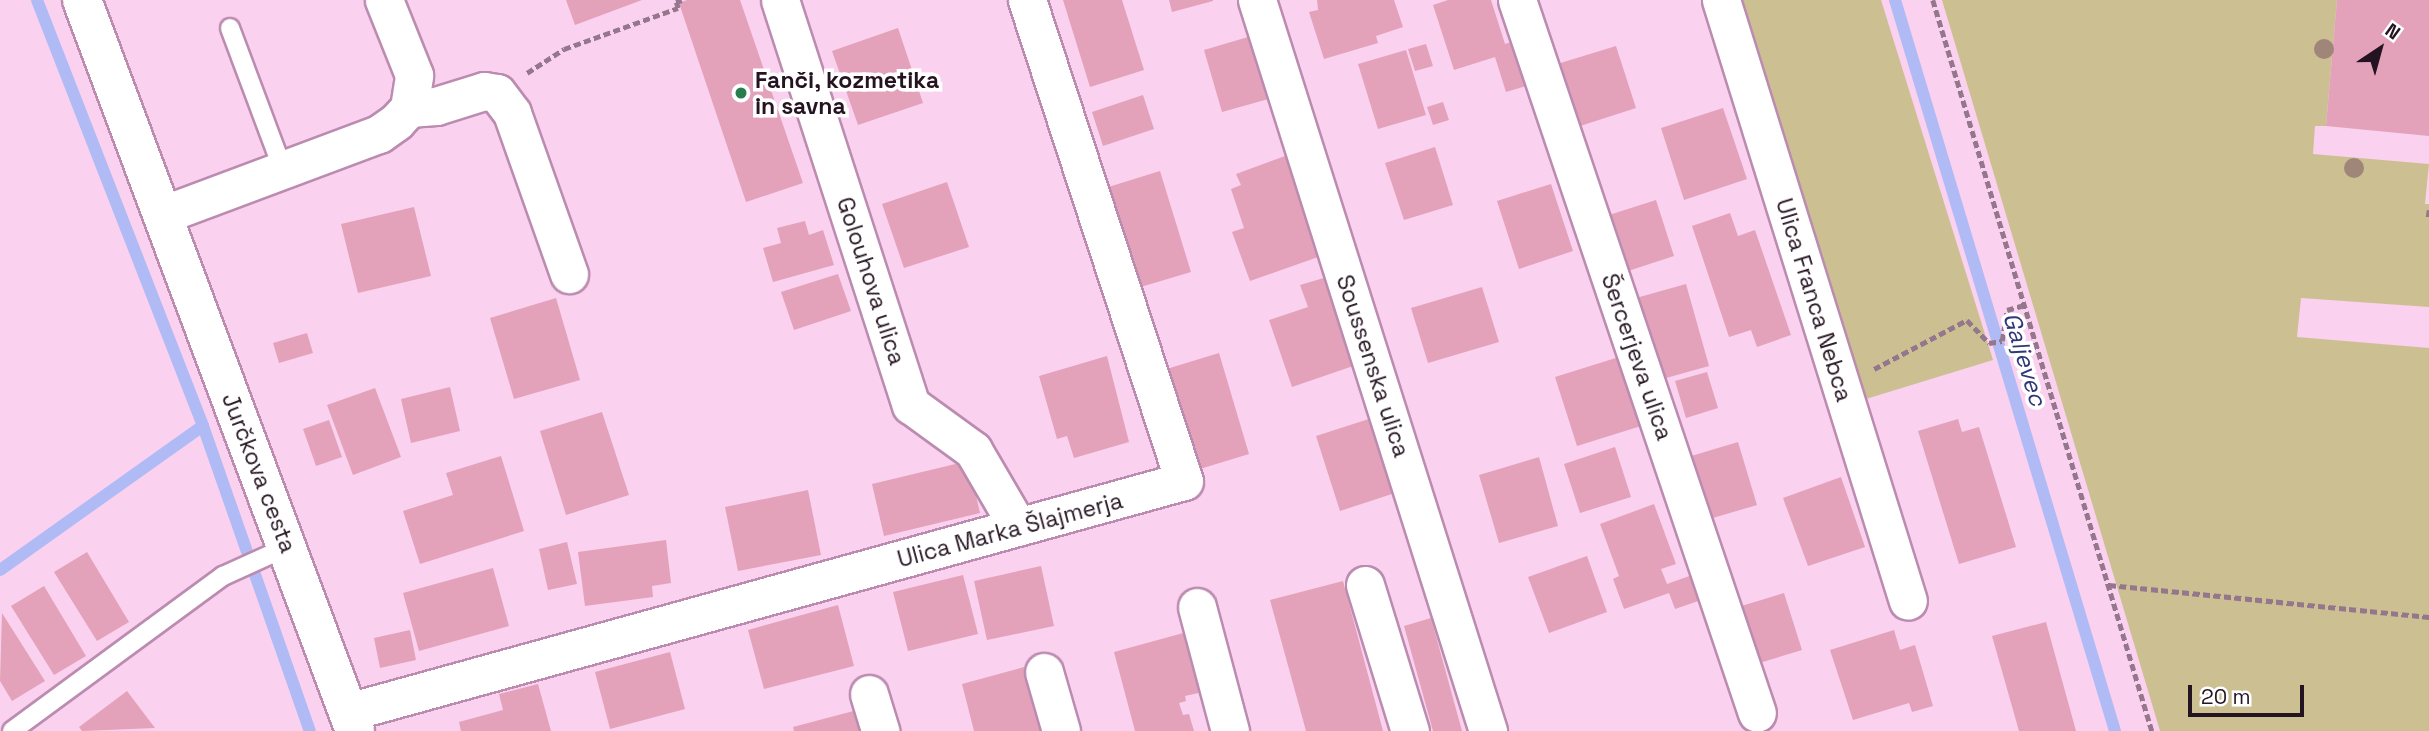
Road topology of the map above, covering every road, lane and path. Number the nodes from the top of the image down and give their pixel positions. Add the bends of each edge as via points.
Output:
1 (82, 0) edge
2 (384, 0) edge
3 (682, 0) edge
4 (780, 0) edge
5 (1027, 0) edge
6 (1257, 0) edge
7 (1517, 0) edge
8 (1721, 0) edge
9 (1933, 0) edge
10 (230, 28) dead end
11 (497, 93) junction
12 (409, 108) junction
13 (283, 170) junction
14 (2429, 210) edge
15 (162, 215) junction
16 (2428, 217) edge
17 (569, 274) dead end
18 (2025, 305) junction
19 (1840, 381) junction
20 (1018, 527) junction
21 (274, 552) junction
22 (1365, 585) dead end
23 (2109, 585) junction
24 (1908, 601) dead end
25 (1197, 607) dead end
26 (2429, 617) edge
27 (1044, 672) dead end
28 (869, 694) dead end
29 (1757, 713) dead end
30 (351, 722) edge
31 (12, 731) edge
32 (880, 731) edge
33 (1061, 731) edge
34 (1230, 731) edge
35 (1409, 731) edge
36 (1488, 731) edge
37 (2152, 731) edge

1 - 15 main road, Jurčkova cesta
2 - 12 street via 414,75
3 - 11 path via 676,2 678,8 564,49
4 - 20 street, Golouhova ulica via 911,405 973,450
5 - 20 street, Ulica Marka Šlajmerja via 1184,481
6 - 36 street, Soussenska ulica
7 - 29 street, Šercerjeva ulica
8 - 19 street, Ulica Franca Nebca
9 - 18 path
10 - 13 lane
11 - 12 street via 484,91 436,106
11 - 17 street via 512,113
12 - 13 street via 379,134
13 - 15 street
14 - 16 path
15 - 21 main road, Jurčkova cesta
18 - 19 path via 2007,310 2002,341 1995,343 1967,320 1901,359
18 - 23 path
19 - 24 street, Ulica Franca Nebca
20 - 30 street, Ulica Marka Šlajmerja
21 - 30 main road, Jurčkova cesta
21 - 31 lane via 223,576
22 - 35 street
23 - 26 path
23 - 37 path
25 - 34 street
27 - 33 street
28 - 32 street

